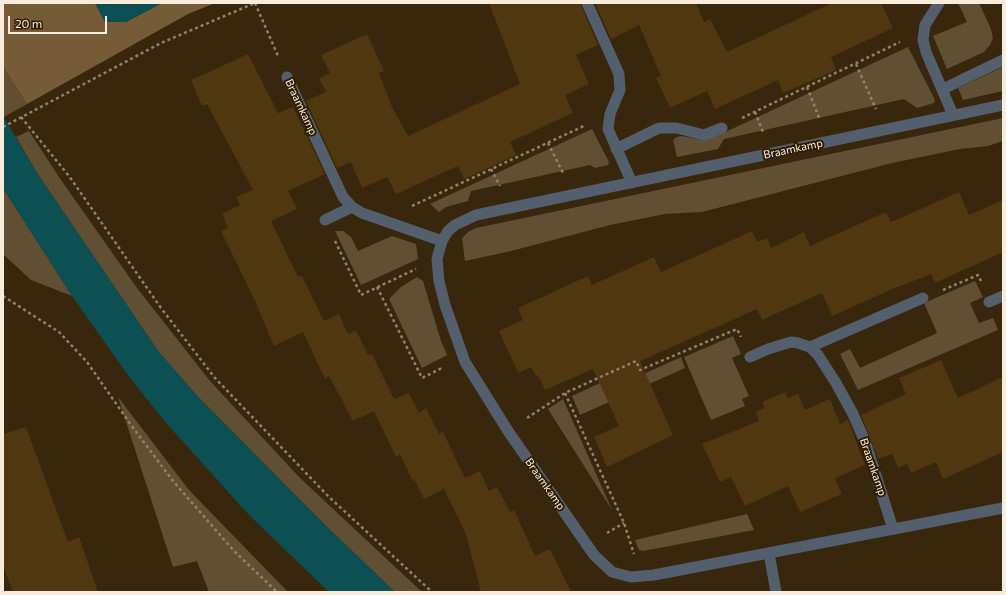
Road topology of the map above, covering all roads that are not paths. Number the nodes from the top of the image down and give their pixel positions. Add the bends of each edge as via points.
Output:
1 (587, 3) edge
2 (939, 3) edge
3 (1003, 60) edge
4 (287, 77) road end
5 (943, 89) junction
6 (1003, 105) edge
7 (954, 115) junction
8 (722, 128) road end
9 (616, 149) junction
10 (632, 183) junction
11 (352, 207) junction
12 (325, 220) road end
13 (442, 241) junction
14 (1003, 296) edge
15 (923, 298) road end
16 (990, 302) road end
17 (810, 348) junction
18 (750, 357) road end
19 (1003, 508) edge
20 (893, 529) junction
21 (769, 553) junction
22 (776, 592) edge

1 - 9 street via 619,74 618,97 610,114 608,129
2 - 5 street via 923,31 926,52
3 - 5 street
4 - 11 street, Braamkamp via 343,197
5 - 7 street
6 - 7 street, Braamkamp
7 - 10 street, Braamkamp
8 - 9 street via 704,135 677,128 660,128
9 - 10 street
10 - 13 street, Braamkamp via 476,215 455,225
11 - 12 street
11 - 13 street, Braamkamp via 362,213
13 - 21 street, Braamkamp via 438,259 439,281 463,358 508,431 594,555 612,572 640,577
14 - 16 street
15 - 17 street
17 - 18 street, Braamkamp via 791,342
17 - 20 street, Braamkamp via 824,363 854,414
19 - 20 street, Braamkamp
20 - 21 street, Braamkamp
21 - 22 street

